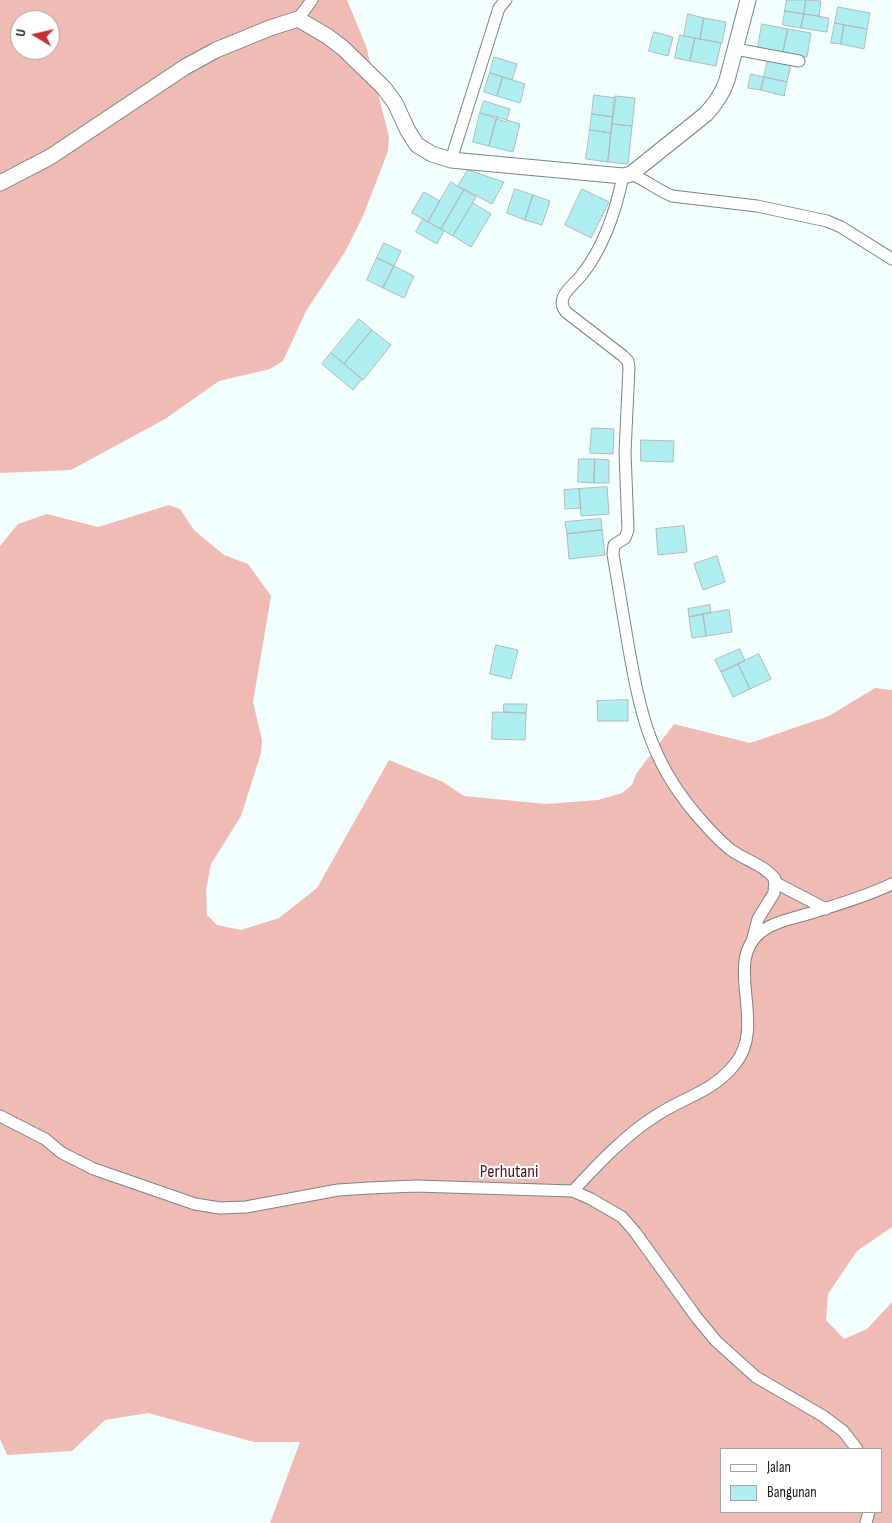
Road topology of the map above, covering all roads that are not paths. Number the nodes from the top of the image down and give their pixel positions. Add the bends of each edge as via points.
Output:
1 (312, 0) edge
2 (506, 0) edge
3 (748, 0) edge
4 (298, 19) junction
5 (735, 49) junction
6 (799, 61) dead end
7 (451, 160) junction
8 (627, 175) junction
9 (0, 183) edge
10 (892, 260) edge
11 (776, 883) junction
12 (892, 884) edge
13 (826, 908) junction
14 (752, 942) junction
15 (0, 1116) edge
16 (573, 1191) junction
17 (856, 1448) edge

1 - 4 street
2 - 7 street via 499,8
3 - 5 street
4 - 7 street via 343,48 384,88 418,145
4 - 9 street via 216,50 50,157
5 - 6 street
5 - 8 street via 724,91 715,104
7 - 8 street
8 - 10 street via 645,180 672,196 758,206 827,221
8 - 11 street via 602,244 584,274 561,301 566,312 628,361 625,452 628,530 625,538 614,544 612,554 638,702 655,749 673,785 724,844 767,871
11 - 13 street
11 - 14 street via 774,893 754,927
12 - 13 street
13 - 14 street via 773,925
14 - 16 street via 744,970 749,1032 737,1062 709,1088 657,1114 640,1127
15 - 16 street via 94,1169 195,1204 220,1208 369,1188 416,1186
16 - 17 street via 622,1217 716,1341 756,1377 823,1416

